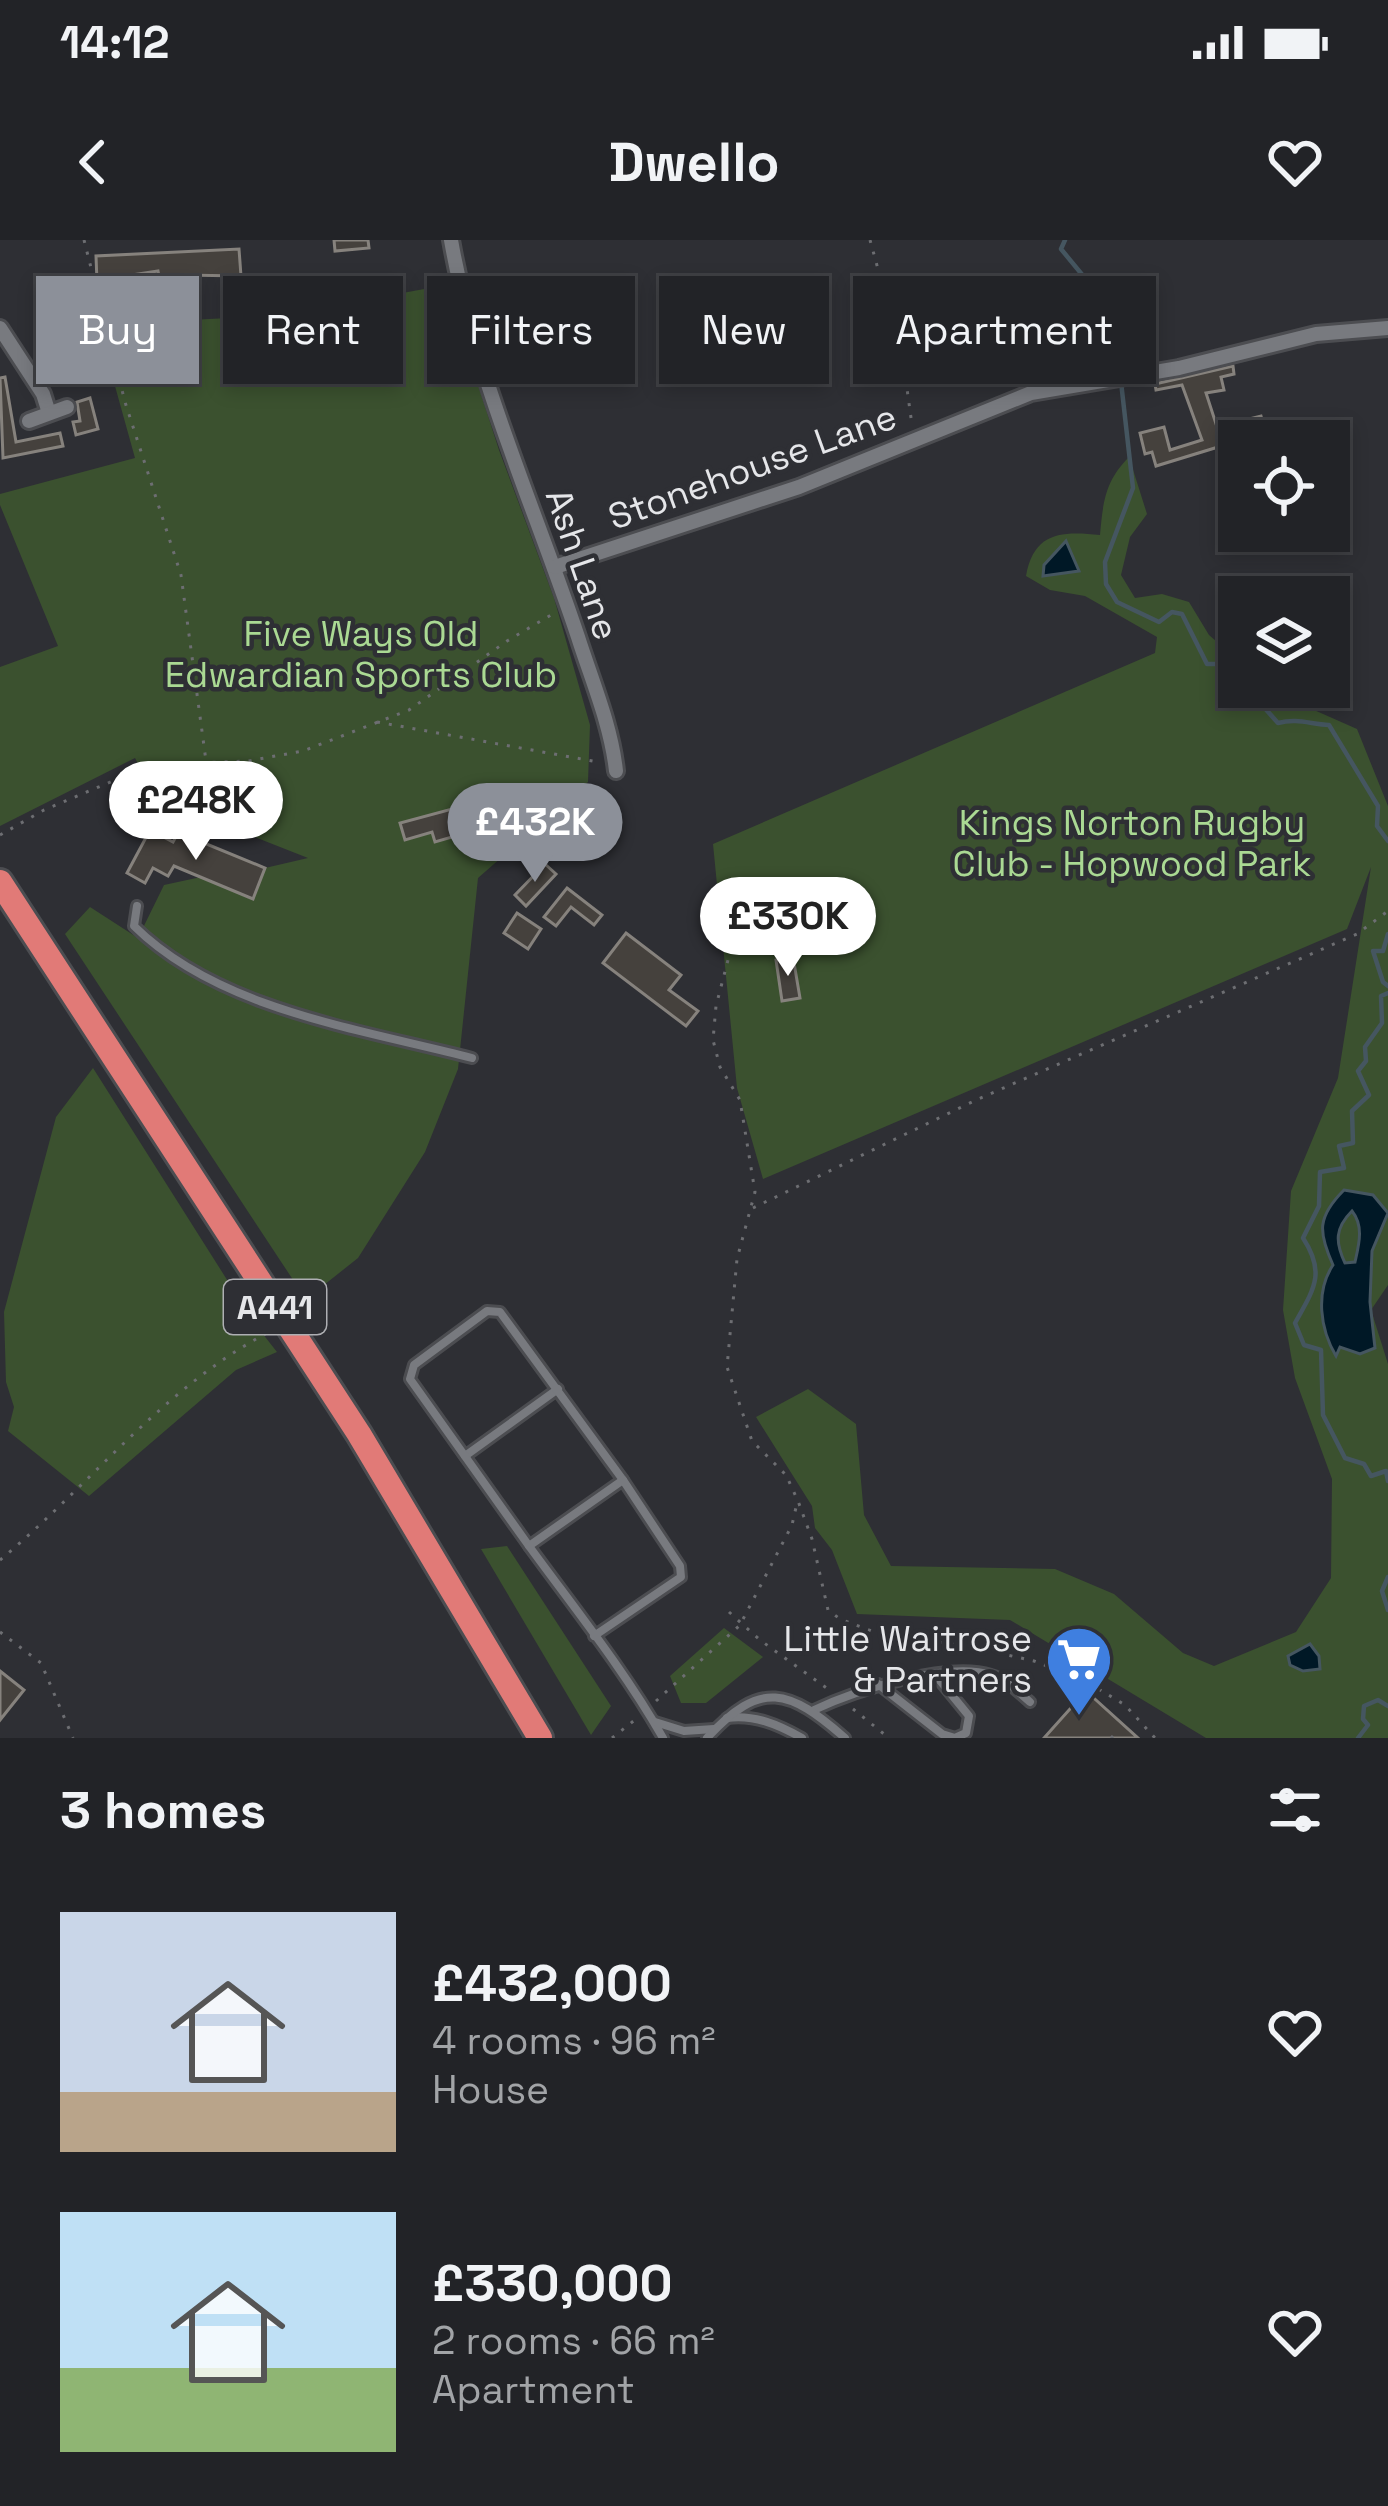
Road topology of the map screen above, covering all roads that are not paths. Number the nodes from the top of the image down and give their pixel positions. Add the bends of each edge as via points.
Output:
1 (451, 240) edge
2 (0, 328) edge
3 (1388, 328) edge
4 (67, 407) dead end
5 (49, 413) junction
6 (29, 421) dead end
7 (555, 567) junction
8 (616, 771) road end
9 (0, 882) edge
10 (137, 905) dead end
11 (472, 1058) dead end
12 (558, 1389) junction
13 (465, 1456) junction
14 (623, 1480) junction
15 (529, 1546) junction
16 (594, 1636) junction
17 (935, 1676) junction
18 (878, 1684) junction
19 (1030, 1702) dead end
20 (814, 1710) junction
21 (726, 1719) junction
22 (654, 1722) junction
23 (714, 1730) junction
24 (540, 1738) edge
25 (663, 1738) edge
26 (706, 1738) edge
27 (798, 1738) edge
28 (844, 1738) edge

1 - 7 street, Ash Lane via 489,388
2 - 5 street
3 - 7 street, Stonehouse Lane via 1316,334 1179,368 1060,385 799,488
4 - 5 street
5 - 6 street
7 - 8 street, Ash Lane
9 - 24 highway, A441 via 359,1434
10 - 11 lane via 132,921 148,941 214,981 335,1027
12 - 13 lane
12 - 13 lane via 500,1312 487,1311 414,1365 410,1378
12 - 14 lane
13 - 15 lane
14 - 15 lane
14 - 16 lane via 681,1577
15 - 16 lane
16 - 22 lane
17 - 18 lane
17 - 18 lane via 969,1716 966,1733 955,1738
17 - 19 lane via 991,1675
18 - 20 lane
20 - 21 lane via 759,1697
20 - 28 lane
21 - 23 lane
21 - 27 lane via 782,1726
22 - 23 lane
22 - 25 lane
23 - 26 lane

